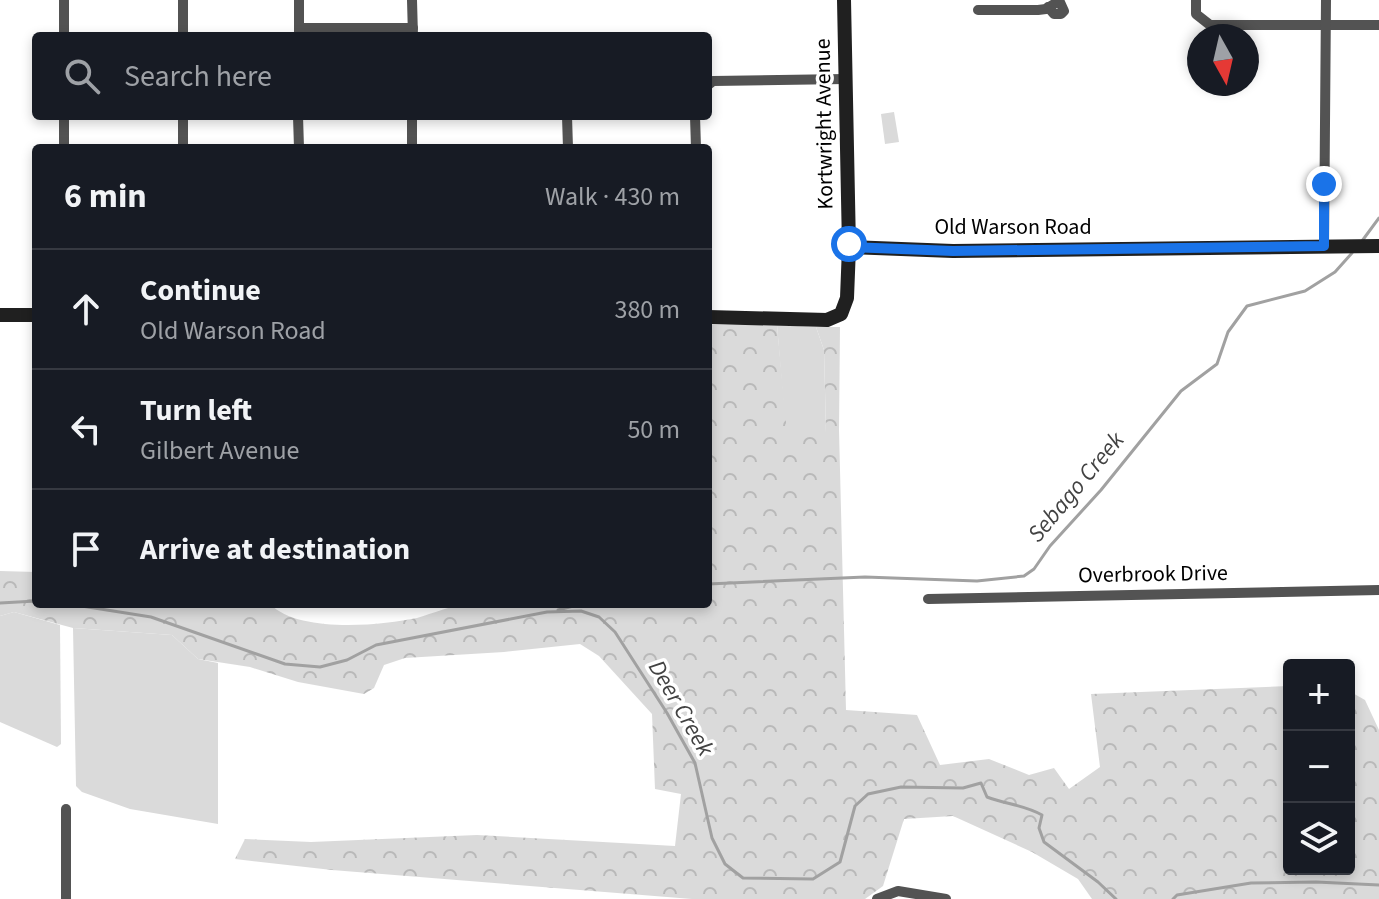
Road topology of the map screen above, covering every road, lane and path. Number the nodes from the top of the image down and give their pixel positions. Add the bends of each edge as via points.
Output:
1 (64, 0) edge
2 (183, 0) edge
3 (299, 0) edge
4 (412, 0) edge
5 (844, 0) edge
6 (1059, 0) edge
7 (1196, 0) edge
8 (1326, 0) edge
9 (978, 10) dead end
10 (1379, 25) edge
11 (1327, 26) junction
12 (64, 32) edge
13 (183, 32) edge
14 (299, 32) edge
15 (413, 32) edge
16 (845, 79) junction
17 (712, 81) edge
18 (64, 120) edge
19 (183, 120) edge
20 (298, 120) edge
21 (412, 120) edge
22 (567, 120) edge
23 (695, 120) edge
24 (64, 144) edge
25 (183, 144) edge
26 (299, 144) edge
27 (412, 144) edge
28 (568, 144) edge
29 (696, 144) edge
30 (1324, 246) junction
31 (1379, 246) edge
32 (849, 247) junction
33 (0, 315) edge
34 (32, 315) edge
35 (712, 317) edge
36 (1379, 590) edge
37 (928, 599) dead end
38 (66, 809) dead end
39 (66, 899) edge
40 (877, 899) edge
41 (946, 899) edge

1 - 12 street
2 - 13 street
3 - 14 street
4 - 15 street
5 - 16 street, Kortwright Avenue
6 - 9 street via 1048,7
7 - 11 street via 1196,14 1210,25
8 - 11 street
10 - 11 street
11 - 30 street
14 - 15 street
16 - 17 street
16 - 32 street, Kortwright Avenue
18 - 24 street
19 - 25 street
20 - 26 street
21 - 27 street
22 - 28 street
23 - 29 street
30 - 31 street, Old Warson Road
30 - 32 street, Old Warson Road via 968,251
32 - 35 street via 846,305 834,318
33 - 34 street
36 - 37 street, Overbrook Drive
38 - 39 street
40 - 41 street via 898,891

